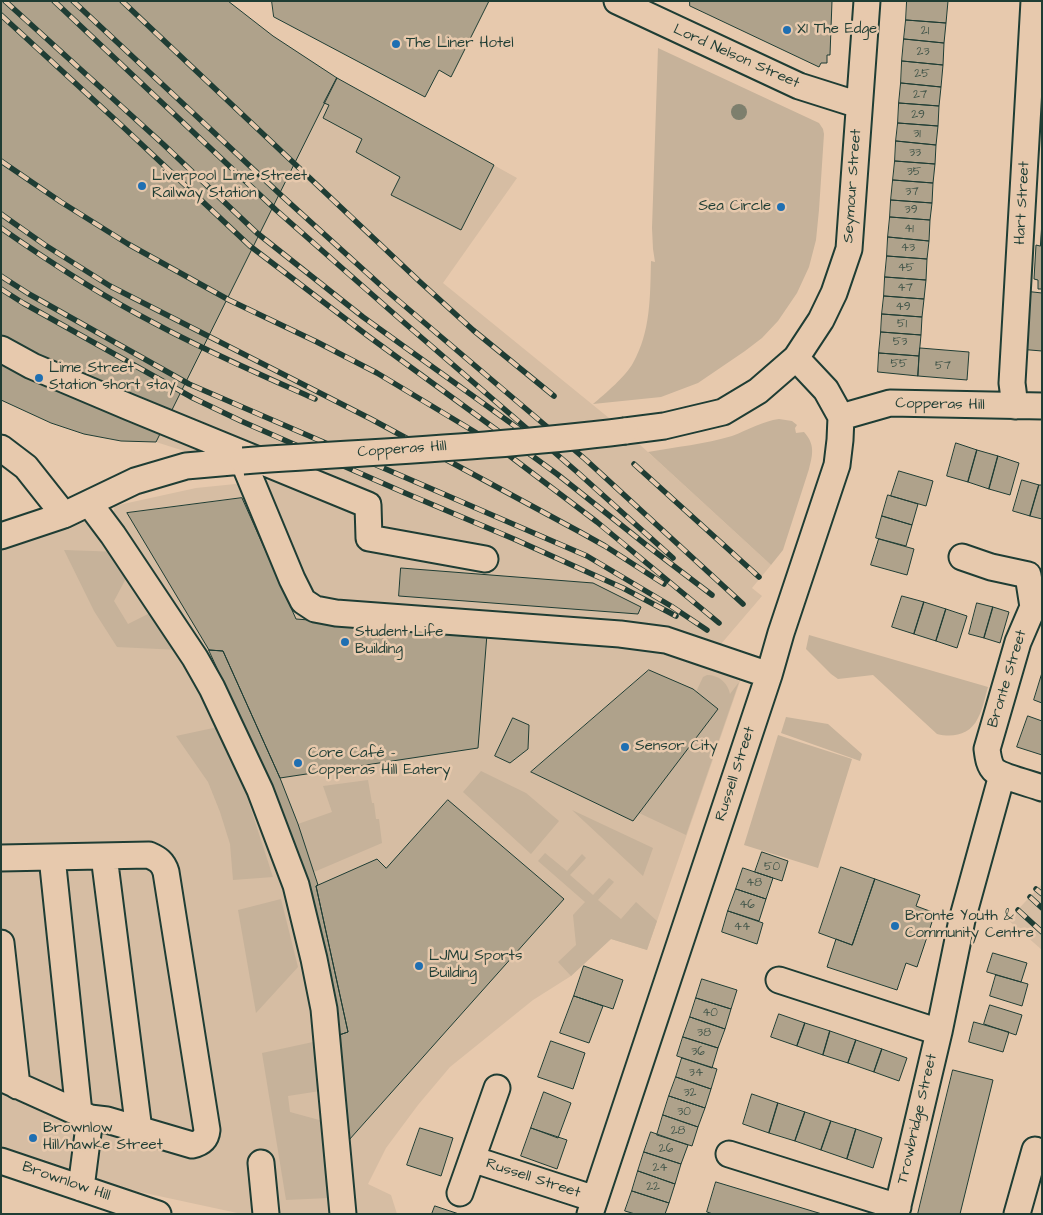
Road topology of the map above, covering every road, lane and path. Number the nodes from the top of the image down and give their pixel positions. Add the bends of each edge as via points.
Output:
1 (616, 1) edge
2 (867, 1) edge
3 (1034, 1) edge
4 (658, 10) edge
5 (859, 105) junction
6 (1, 349) edge
7 (796, 358) junction
8 (1014, 406) junction
9 (1042, 406) edge
10 (841, 418) junction
11 (1, 448) edge
12 (243, 461) junction
13 (89, 503) junction
14 (64, 515) junction
15 (1, 536) edge
16 (962, 557) dead end
17 (486, 559) dead end
18 (769, 675) junction
19 (1002, 775) junction
20 (1042, 788) edge
21 (104, 856) junction
22 (52, 857) junction
23 (1, 858) edge
24 (1, 943) edge
25 (779, 980) dead end
26 (939, 1032) junction
27 (9, 1082) edge
28 (497, 1088) dead end
29 (84, 1115) junction
30 (139, 1130) junction
31 (1042, 1153) edge
32 (729, 1154) dead end
33 (472, 1159) junction
34 (1, 1161) edge
35 (261, 1163) dead end
36 (82, 1188) junction
37 (460, 1193) dead end
38 (592, 1206) edge
39 (897, 1210) edge
40 (158, 1214) edge
41 (266, 1214) edge
42 (343, 1214) edge
43 (1017, 1214) edge

1 - 4 street, Lord Nelson Street
2 - 5 street, Seymour Street
3 - 8 street, Hart Street via 1012,382
4 - 5 street, Lord Nelson Street via 799,86
5 - 7 street, Seymour Street via 849,249 821,320
6 - 17 street via 111,400 368,505 368,538
7 - 10 street via 826,390
7 - 12 street, Copperas Hill, bridge via 758,391 723,412 664,426 465,446
8 - 9 street, Copperas Hill
8 - 10 street, Copperas Hill via 890,403
10 - 18 street, Russell Street via 837,465
11 - 14 street via 26,467
12 - 13 street, Copperas Hill via 186,466 136,481
12 - 18 street via 292,579 303,601 315,609 666,640
13 - 14 street, Copperas Hill
13 - 42 street via 212,688 260,790 296,885 324,1009
14 - 15 street, Copperas Hill
16 - 19 street, Bronte Street via 1028,575 1033,606 1018,642 987,749 994,771
18 - 38 street, Russell Street
19 - 20 street
19 - 26 street, Trowbridge Street via 962,920
21 - 22 street
21 - 30 street
21 - 30 street via 149,855 164,866 207,1130 202,1142 192,1145
22 - 23 street
22 - 29 street
24 - 27 street
25 - 26 street
26 - 39 street, Trowbridge Street
27 - 29 street
28 - 33 street, Russell Street
29 - 30 street
29 - 36 street
31 - 43 street via 1034,1150
32 - 39 street, Trowbridge Street
33 - 37 street, Russell Street
33 - 38 street, Russell Street
34 - 36 street, Brownlow Hill
35 - 41 street
36 - 40 street, Brownlow Hill

